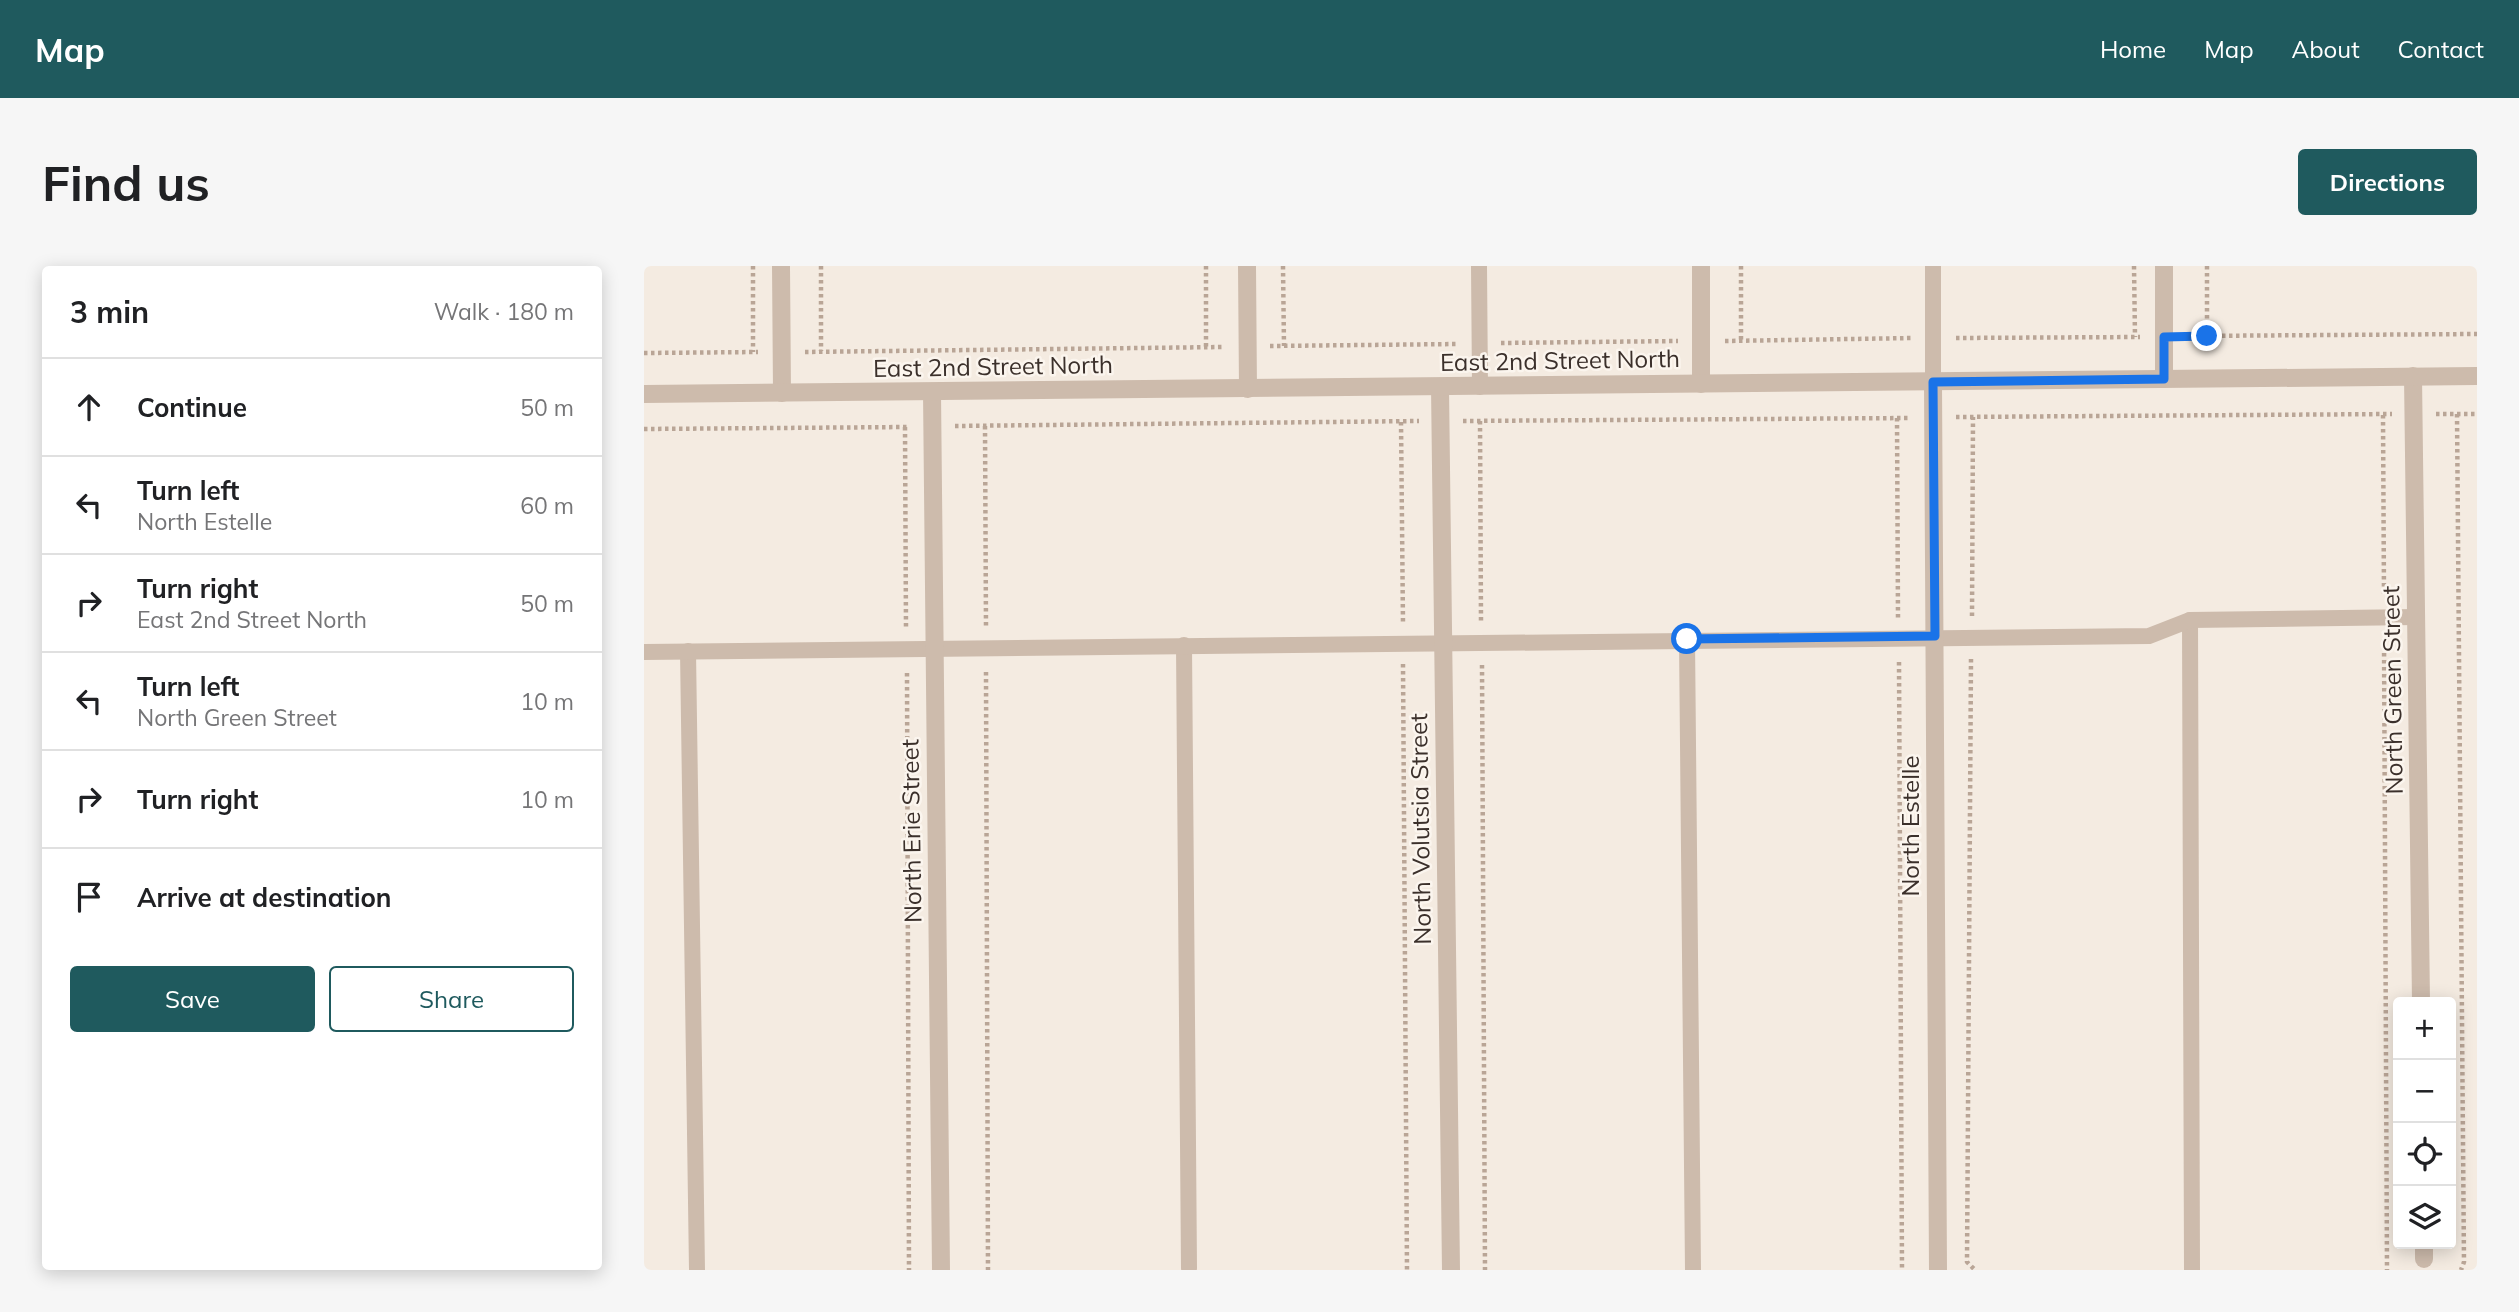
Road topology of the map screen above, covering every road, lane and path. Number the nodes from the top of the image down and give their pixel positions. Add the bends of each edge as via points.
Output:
1 (753, 266) edge
2 (781, 266) edge
3 (821, 266) edge
4 (1206, 266) edge
5 (1247, 266) edge
6 (1283, 266) edge
7 (1479, 266) edge
8 (1701, 266) edge
9 (1741, 266) edge
10 (1933, 266) edge
11 (2134, 266) edge
12 (2164, 266) edge
13 (2207, 266) edge
14 (2477, 334) edge
15 (2207, 336) junction
16 (2134, 337) junction
17 (2164, 337) junction
18 (1933, 338) junction
19 (1701, 341) junction
20 (1741, 341) junction
21 (1480, 344) junction
22 (1247, 346) junction
23 (1284, 346) junction
24 (1206, 347) junction
25 (821, 351) junction
26 (753, 352) junction
27 (781, 352) junction
28 (644, 353) edge
29 (2413, 376) junction
30 (2477, 376) edge
31 (2164, 379) junction
32 (1933, 382) junction
33 (1701, 384) junction
34 (1440, 387) junction
35 (1480, 387) junction
36 (1248, 388) junction
37 (932, 392) junction
38 (782, 393) junction
39 (644, 394) edge
40 (2413, 414) junction
41 (2457, 414) junction
42 (2477, 414) edge
43 (2384, 415) junction
44 (1973, 417) junction
45 (1897, 418) junction
46 (1933, 418) junction
47 (1440, 421) junction
48 (1480, 421) junction
49 (1401, 422) junction
50 (932, 426) junction
51 (985, 426) junction
52 (905, 427) junction
53 (644, 429) edge
54 (2384, 617) junction
55 (2416, 617) junction
56 (2190, 620) junction
57 (1935, 636) junction
58 (1971, 636) junction
59 (1899, 637) junction
60 (1687, 639) junction
61 (1443, 642) junction
62 (1482, 642) junction
63 (1403, 643) junction
64 (1184, 645) junction
65 (934, 648) junction
66 (986, 648) junction
67 (906, 649) junction
68 (688, 651) junction
69 (644, 652) edge
70 (2421, 997) edge
71 (1189, 1268) dead end
72 (697, 1270) edge
73 (909, 1270) edge
74 (941, 1270) edge
75 (988, 1270) edge
76 (1407, 1270) edge
77 (1451, 1270) edge
78 (1485, 1270) edge
79 (1693, 1270) edge
80 (1902, 1270) edge
81 (1938, 1270) edge
82 (1975, 1270) edge
83 (2192, 1270) edge
84 (2387, 1270) edge
85 (2460, 1270) edge

1 - 26 path
2 - 27 street
3 - 25 path
4 - 24 path
5 - 22 street
6 - 23 path
7 - 21 lane
8 - 19 street
9 - 20 path
10 - 18 lane
11 - 16 path
12 - 17 street
13 - 15 path
14 - 15 path
15 - 17 path
16 - 17 path
16 - 18 path
17 - 31 street
18 - 20 path
18 - 32 lane
19 - 20 path
19 - 21 path
19 - 33 street
21 - 23 path
21 - 35 lane
22 - 23 path
22 - 24 path
22 - 36 street
24 - 25 path
25 - 27 path
26 - 27 path
26 - 28 path
27 - 38 street
29 - 30 street, East 2nd Street North
29 - 31 street, East 2nd Street North
29 - 40 street, North Green Street
31 - 32 street, East 2nd Street North
32 - 33 street, East 2nd Street North
32 - 46 street, North Estelle
33 - 35 street, East 2nd Street North
34 - 35 street, East 2nd Street North
34 - 36 street, East 2nd Street North
34 - 47 street, North Volutsia Street
36 - 37 street, East 2nd Street North
37 - 38 street, East 2nd Street North
37 - 50 street, North Erie Street
38 - 39 street, East 2nd Street North
40 - 41 path
40 - 43 path
40 - 55 street, North Green Street
41 - 42 path
41 - 85 path via 2464,1262
43 - 44 path
43 - 54 path
44 - 46 path
44 - 58 path
45 - 46 path
45 - 48 path
45 - 59 path
46 - 57 street, North Estelle
47 - 48 path
47 - 49 path
47 - 61 street, North Volutsia Street
48 - 62 path
49 - 51 path
49 - 63 path
50 - 51 path
50 - 52 path
50 - 65 street, North Erie Street
51 - 66 path
52 - 53 path
52 - 67 path
54 - 55 lane
54 - 56 lane
54 - 84 path
55 - 70 street, North Green Street
56 - 58 lane via 2149,636
56 - 83 lane
57 - 58 lane
57 - 59 lane
57 - 81 street, North Estelle
58 - 82 path via 1967,1262
59 - 60 lane
59 - 80 path
60 - 62 lane
60 - 79 lane
61 - 62 lane
61 - 63 lane
61 - 77 street, North Volutsia Street
62 - 78 path
63 - 64 lane
63 - 76 path
64 - 66 lane
64 - 71 lane
65 - 66 lane
65 - 67 lane
65 - 74 street, North Erie Street
66 - 75 path
67 - 68 lane
67 - 73 path
68 - 69 lane
68 - 72 lane

